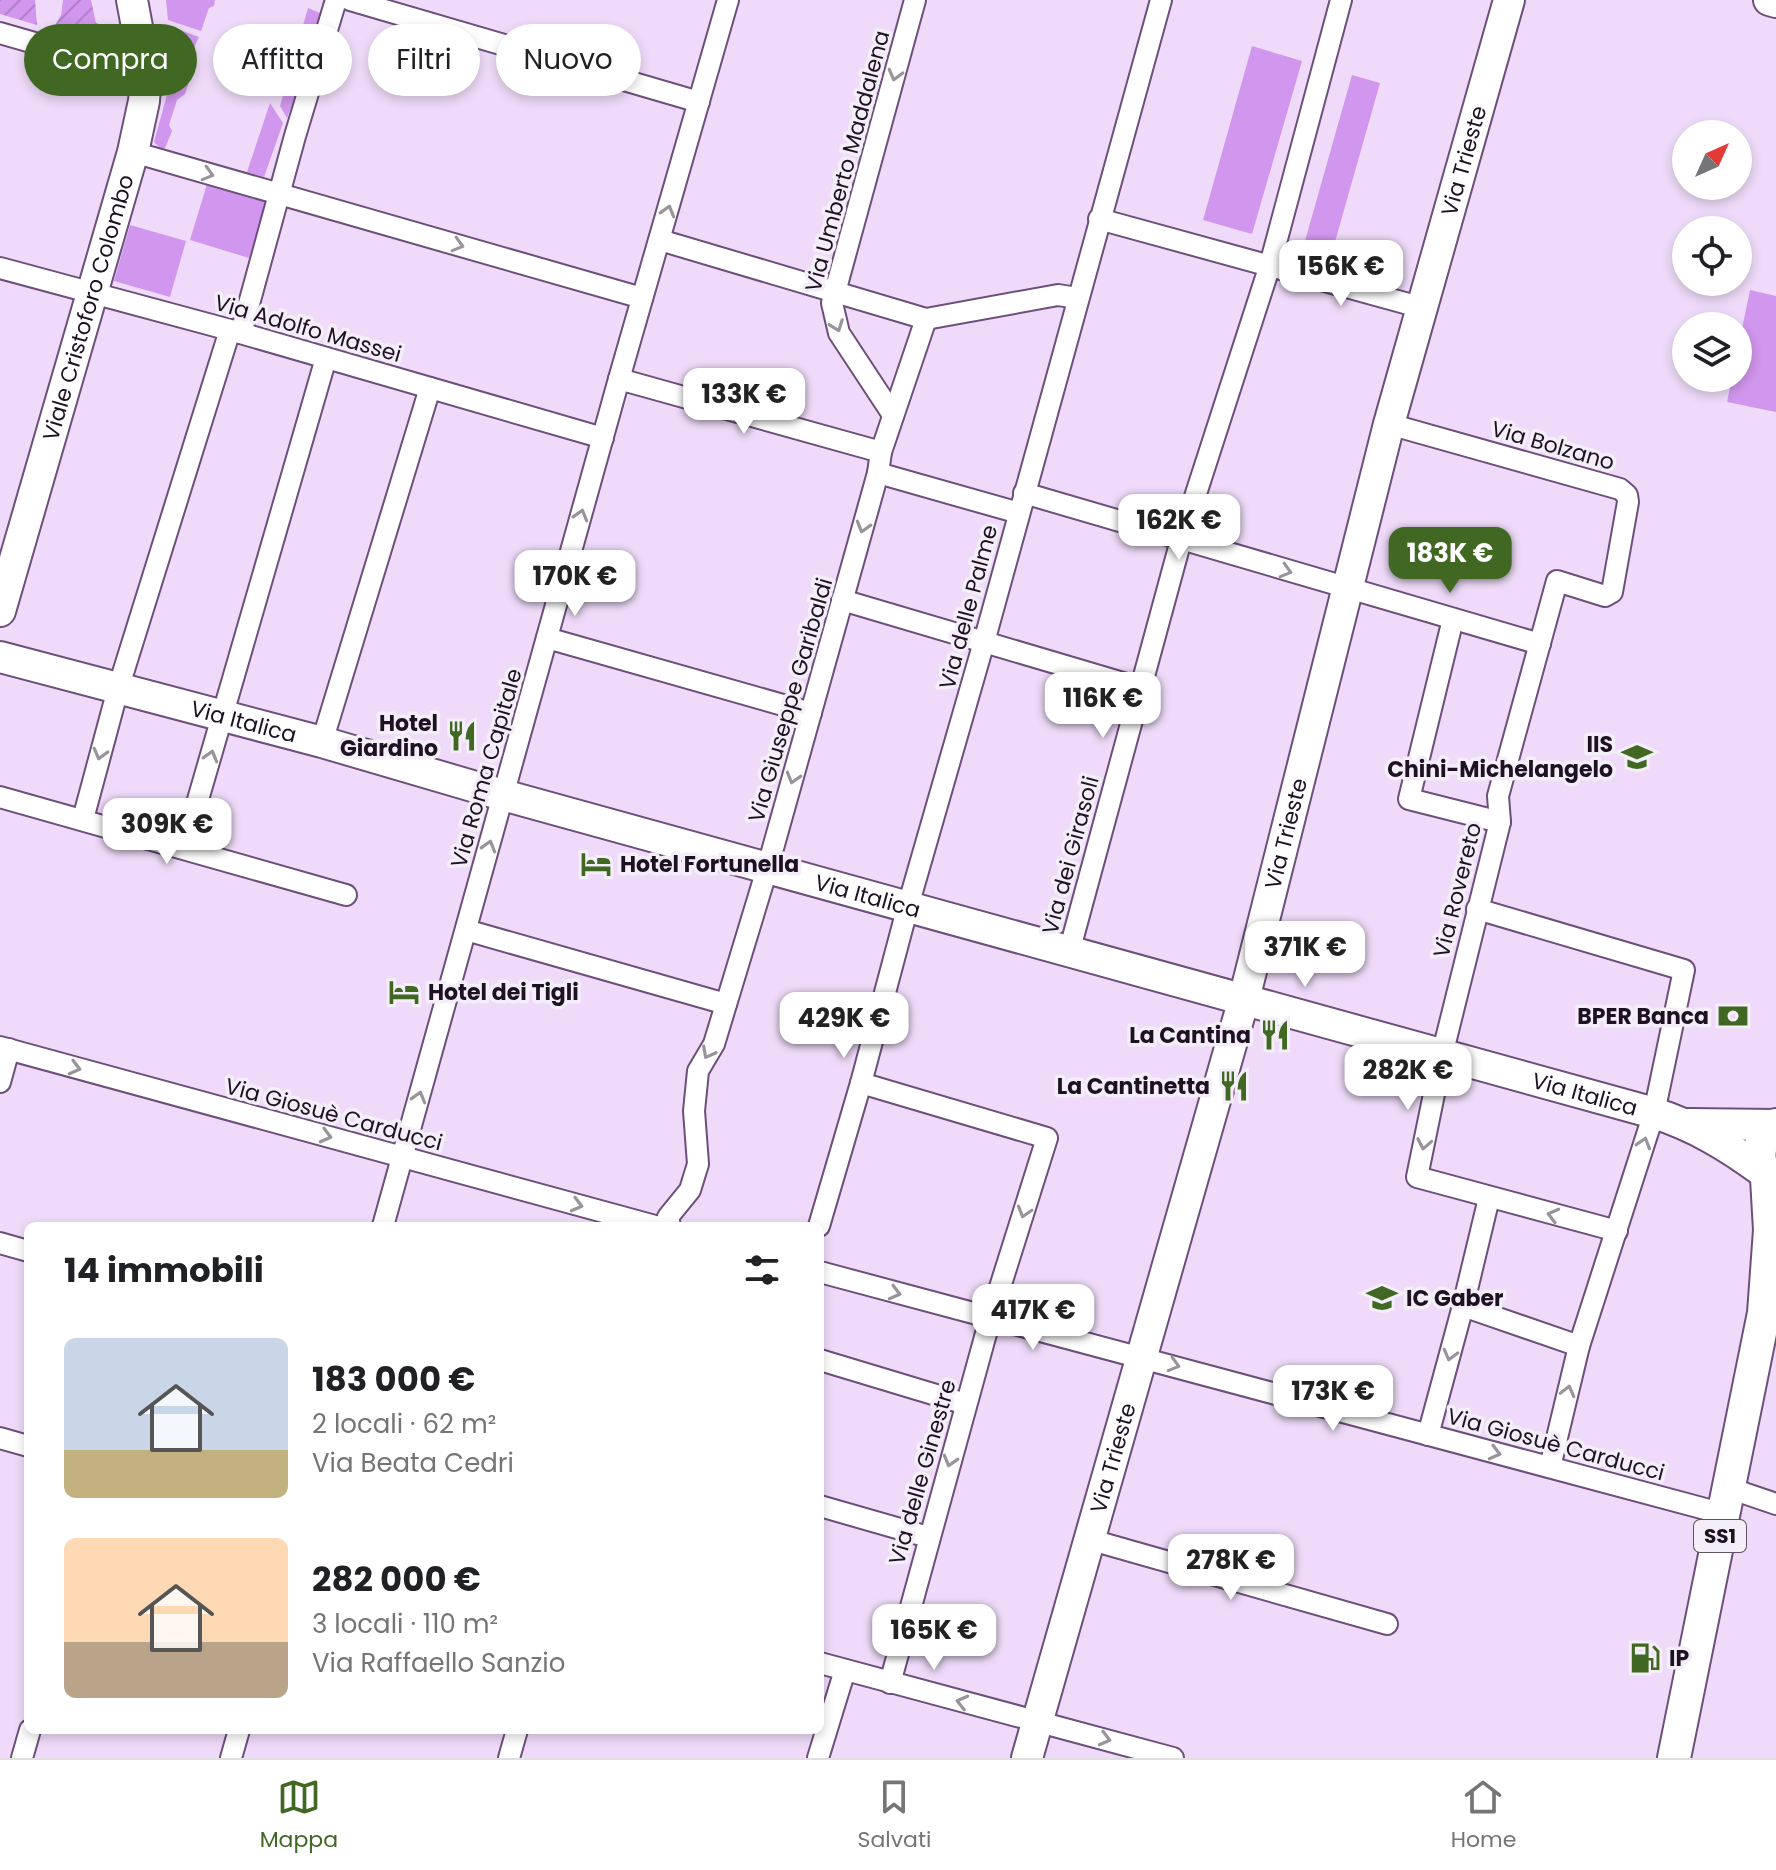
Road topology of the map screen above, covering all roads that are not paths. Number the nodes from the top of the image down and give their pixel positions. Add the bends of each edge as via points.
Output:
1 (132, 0) edge
2 (336, 0) edge
3 (350, 0) edge
4 (728, 0) edge
5 (915, 0) edge
6 (1161, 0) edge
7 (1341, 0) edge
8 (1509, 0) edge
9 (1769, 0) edge
10 (1776, 2) edge
11 (136, 24) edge
12 (0, 33) edge
13 (24, 40) edge
14 (144, 96) edge
15 (699, 102) junction
16 (133, 152) junction
17 (280, 194) junction
18 (1099, 219) junction
19 (660, 240) junction
20 (1270, 265) junction
21 (0, 268) edge
22 (835, 293) junction
23 (93, 294) junction
24 (642, 298) junction
25 (1077, 298) junction
26 (1423, 308) junction
27 (926, 319) junction
28 (235, 332) junction
29 (326, 358) junction
30 (619, 379) junction
31 (430, 388) junction
32 (893, 415) junction
33 (1389, 424) junction
34 (603, 438) junction
35 (881, 452) junction
36 (878, 473) junction
37 (1024, 493) junction
38 (1019, 513) junction
39 (1181, 540) junction
40 (1348, 589) junction
41 (842, 600) junction
42 (0, 611) edge
43 (1453, 619) junction
44 (547, 638) junction
45 (984, 642) junction
46 (1540, 644) junction
47 (0, 657) edge
48 (1140, 688) junction
49 (118, 689) junction
50 (811, 713) junction
51 (223, 717) junction
52 (322, 742) junction
53 (503, 795) junction
54 (0, 797) edge
55 (83, 819) junction
56 (1500, 822) junction
57 (184, 848) junction
58 (768, 866) junction
59 (346, 895) dead end
60 (908, 906) junction
61 (1477, 909) junction
62 (466, 930) junction
63 (1069, 952) junction
64 (1244, 999) junction
65 (726, 1004) junction
66 (5, 1048) edge
67 (1442, 1055) junction
68 (0, 1082) edge
69 (861, 1083) junction
70 (1654, 1113) junction
71 (1687, 1124) junction
72 (1776, 1125) edge
73 (402, 1157) junction
74 (1768, 1178) edge
75 (1489, 1198) junction
76 (384, 1222) edge
77 (640, 1222) edge
78 (669, 1222) edge
79 (820, 1222) edge
80 (1617, 1231) junction
81 (0, 1243) edge
82 (24, 1250) edge
83 (824, 1273) edge
84 (1776, 1280) edge
85 (1463, 1306) junction
86 (1764, 1313) junction
87 (990, 1319) junction
88 (1579, 1346) junction
89 (1142, 1356) junction
90 (824, 1361) edge
91 (966, 1404) junction
92 (1424, 1434) junction
93 (0, 1438) edge
94 (24, 1445) edge
95 (1550, 1467) junction
96 (1727, 1501) junction
97 (1776, 1504) edge
98 (824, 1507) edge
99 (928, 1537) junction
100 (1088, 1539) junction
101 (1387, 1624) dead end
102 (824, 1664) edge
103 (845, 1670) junction
104 (890, 1683) junction
105 (1038, 1721) junction
106 (29, 1734) edge
107 (238, 1734) edge
108 (516, 1734) edge
109 (1681, 1756) edge
110 (22, 1758) edge
111 (231, 1758) edge
112 (509, 1758) edge
113 (818, 1758) edge
114 (1027, 1758) edge
115 (1173, 1758) edge

1 - 11 street, Viale Cristoforo Colombo
2 - 17 street
3 - 15 street
4 - 15 street, Via Roma Capitale
5 -> 22 street, Via Umberto Maddalena
6 - 18 street, Via delle Palme
7 - 20 street, Via dei Girasoli
8 - 26 street, Via Trieste
9 - 10 street
12 - 13 street
14 - 16 street, Viale Cristoforo Colombo
19 -> 15 street, Via Roma Capitale
16 -> 17 street
16 - 23 street, Viale Cristoforo Colombo
17 -> 24 street
17 - 28 street
18 - 20 street
18 - 25 street, Via delle Palme
19 - 22 street
19 - 24 street, Via Roma Capitale
20 - 26 street
20 - 39 street, Via dei Girasoli
21 - 23 street, Via Adolfo Massei
22 - 27 street
22 -> 32 street, Via Umberto Maddalena via 832,312 839,333
23 - 28 street, Via Adolfo Massei
23 - 42 street, Viale Cristoforo Colombo
24 - 30 street, Via Roma Capitale
25 - 27 street via 1058,295
25 - 37 street, Via delle Palme
26 - 33 street, Via Trieste
27 - 32 street, Via Giuseppe Garibaldi
28 - 29 street, Via Adolfo Massei
28 - 49 street
29 - 31 street, Via Adolfo Massei
29 - 51 street
30 - 34 street, Via Roma Capitale
30 - 35 street
31 - 34 street, Via Adolfo Massei
31 - 52 street
32 - 35 street, Via Giuseppe Garibaldi
33 - 40 street, Via Trieste
33 - 46 street, Via Bolzano via 1627,495 1612,592 1605,596 1557,581
44 -> 34 street, Via Roma Capitale
35 - 36 street, Via Giuseppe Garibaldi
36 - 38 street
36 -> 41 street, Via Giuseppe Garibaldi
37 - 38 street, Via delle Palme
37 - 39 street
38 - 45 street, Via delle Palme
39 -> 40 street
39 - 48 street, Via dei Girasoli
40 - 43 street
40 - 64 street, Via Trieste
41 - 45 street
41 - 50 street, Via Giuseppe Garibaldi
43 - 46 street
43 - 56 street via 1409,799
44 - 50 street
44 - 53 street, Via Roma Capitale
45 - 48 street
45 - 60 street, Via delle Palme
46 - 56 street, Via Rovereto via 1498,796
47 - 49 street, Via Italica
48 - 63 street, Via dei Girasoli
49 - 51 street, Via Italica
49 -> 55 street
50 -> 58 street, Via Giuseppe Garibaldi
51 - 52 street, Via Italica
57 -> 51 street
52 - 53 street, Via Italica
53 - 58 street, Via Italica
62 -> 53 street, Via Roma Capitale
54 - 55 street
55 - 57 street
56 - 61 street, Via Rovereto
57 - 59 street
58 - 60 street, Via Italica
58 - 65 street, Via Giuseppe Garibaldi
60 - 63 street, Via Italica
60 - 69 street, Via delle Palme
61 - 67 street, Via Rovereto
61 - 70 street via 1684,970
62 - 65 street
73 -> 62 street, Via Roma Capitale
63 - 64 street, Via Italica
64 - 67 street, Via Italica
64 - 89 street, Via Trieste
65 -> 78 street, Via Giuseppe Garibaldi via 714,1044 698,1071 698,1164 690,1190
66 - 68 street
66 -> 73 street, Via Giosuè Carducci
67 - 70 street, Via Italica
67 -> 75 street, Via Rovereto via 1417,1177
69 - 79 street, Via delle Palme
69 -> 87 street, Via delle Ginestre via 1047,1138
70 - 71 street, Via Italica
80 -> 70 street
71 - 72 street, Via Italica
71 - 74 street, Via Italica via 1728,1146
72 - 74 main road via 1759,1150
73 - 76 street, Via Roma Capitale
73 -> 77 street, Via Giosuè Carducci
74 - 86 main road, SS1
80 -> 75 street
75 - 85 street
80 - 88 street
81 - 82 street
83 -> 87 street, Via Giosuè Carducci
84 - 86 main road, SS1
85 - 88 street
85 -> 92 street
86 - 96 main road, SS1
87 - 89 street, Via Giosuè Carducci
87 - 91 street, Via delle Ginestre
95 -> 88 street
89 -> 92 street, Via Giosuè Carducci
89 - 100 street, Via Trieste
90 - 91 street
91 -> 99 street, Via delle Ginestre
92 -> 95 street, Via Giosuè Carducci
93 - 94 street
95 - 96 street, Via Giosuè Carducci
96 - 97 street, Via Giosuè Carducci
96 - 109 main road, SS1
98 - 99 street
99 - 104 street, Via delle Ginestre
100 - 101 street
100 - 105 street, Via Trieste
102 - 103 street
103 - 104 street
103 - 113 street
105 -> 104 street
105 - 114 street, Via Trieste
105 -> 115 street
106 - 110 street
107 - 111 street
108 - 112 street

